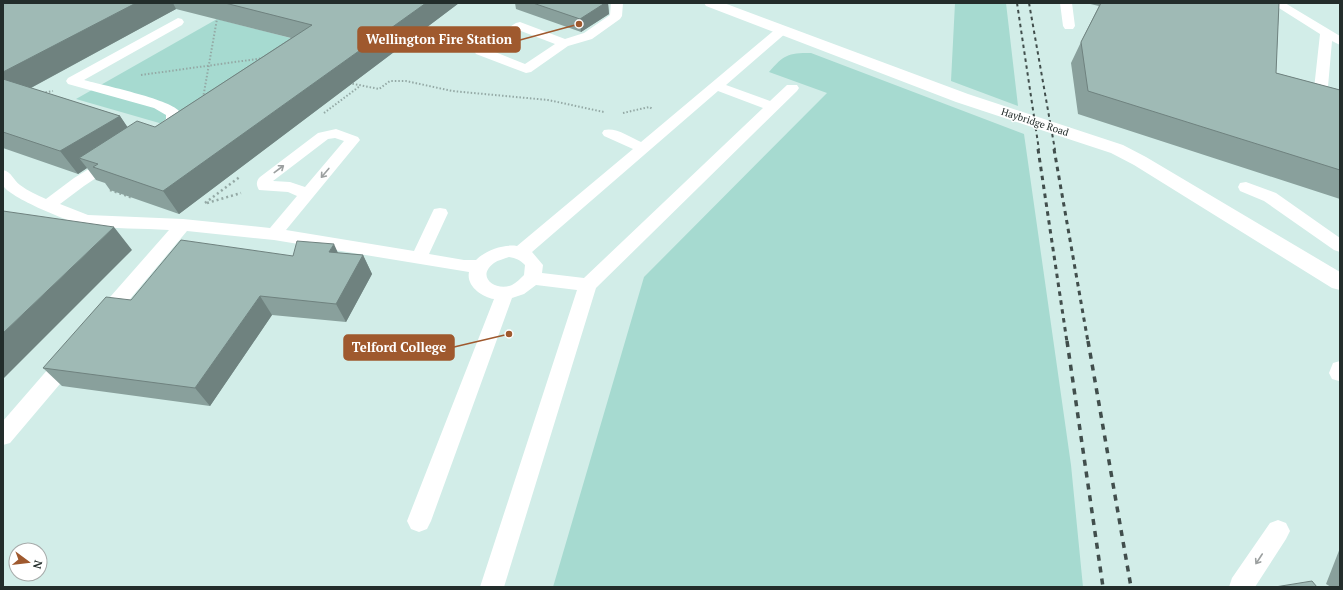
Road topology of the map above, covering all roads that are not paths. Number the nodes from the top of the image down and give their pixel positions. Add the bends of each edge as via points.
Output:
1 (617, 3) edge
2 (711, 3) edge
3 (1066, 3) edge
4 (1277, 3) edge
5 (178, 22) dead end
6 (1069, 26) dead end
7 (782, 30) junction
8 (1326, 33) junction
9 (1340, 41) edge
10 (564, 43) junction
11 (716, 86) junction
12 (792, 88) dead end
13 (1320, 98) edge
14 (774, 107) junction
15 (609, 133) dead end
16 (145, 140) edge
17 (642, 148) junction
18 (126, 152) edge
19 (3, 175) edge
20 (1246, 187) dead end
21 (307, 194) junction
22 (47, 206) junction
23 (440, 213) dead end
24 (183, 225) junction
25 (274, 234) junction
26 (1340, 246) edge
27 (520, 253) junction
28 (419, 258) junction
29 (480, 266) junction
30 (532, 278) junction
31 (1340, 282) edge
32 (588, 284) junction
33 (505, 293) junction
34 (3, 436) edge
35 (419, 521) dead end
36 (1278, 531) dead end
37 (492, 587) edge
38 (1241, 587) edge

1 - 10 lane via 616,16 588,36
2 - 7 street, Haybridge Road
3 - 6 lane
4 - 8 lane
5 - 16 lane via 73,81 159,105 173,113 173,120
7 - 11 lane
7 - 31 street, Haybridge Road via 962,98 1117,149
8 - 9 lane
8 - 13 lane via 1325,56 1319,83
10 - 10 lane via 526,69 480,51 520,26
11 - 14 lane
11 - 17 lane
12 - 14 lane
14 - 32 lane
15 - 17 lane
17 - 27 lane
18 - 22 lane
19 - 22 lane via 13,188 27,198
20 - 26 lane via 1270,196
21 -> 21 lane via 290,187 265,186 265,180 323,136 336,133 353,140
21 - 25 lane
22 - 24 lane via 86,220
23 - 28 lane
24 - 25 lane
24 - 34 lane
25 - 28 lane
27 - 29 lane via 498,253 489,257
27 - 30 lane via 531,259 534,265
28 - 29 lane via 464,266
29 - 33 lane via 476,276 478,283 491,292
30 - 32 lane
30 - 33 lane via 520,289
32 - 37 lane
33 - 35 lane
36 -> 38 lane

